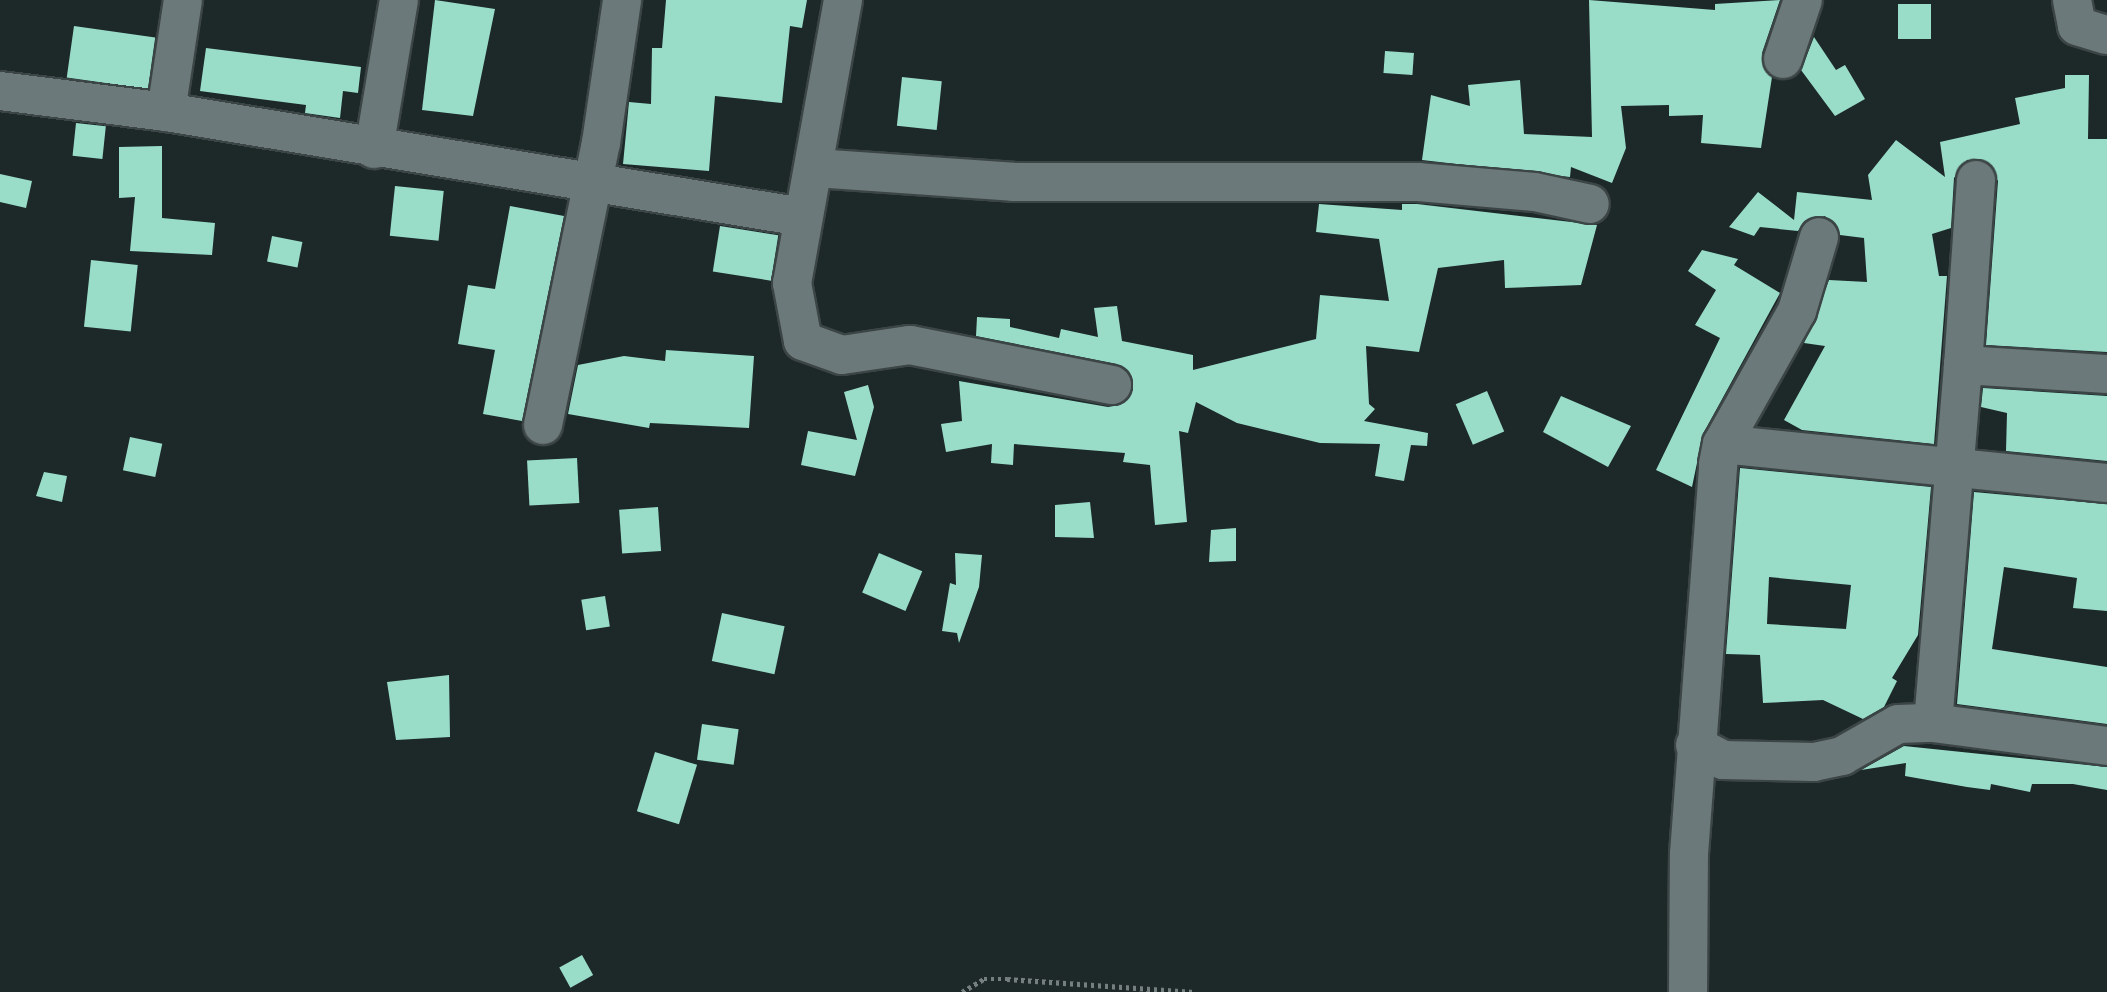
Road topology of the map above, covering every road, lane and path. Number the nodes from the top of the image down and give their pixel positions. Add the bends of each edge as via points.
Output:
1 (183, 0) edge
2 (399, 0) edge
3 (622, 0) edge
4 (843, 0) edge
5 (1803, 0) edge
6 (2072, 0) edge
7 (2107, 35) edge
8 (1783, 59) dead end
9 (0, 91) edge
10 (166, 112) junction
11 (374, 149) junction
12 (815, 168) junction
13 (1976, 180) dead end
14 (593, 182) junction
15 (1590, 204) dead end
16 (802, 217) junction
17 (1819, 237) dead end
18 (1963, 365) junction
19 (2107, 374) edge
20 (1112, 385) dead end
21 (543, 425) dead end
22 (1722, 444) junction
23 (1955, 468) junction
24 (2107, 483) edge
25 (1933, 723) junction
26 (1695, 746) junction
27 (2107, 746) edge
28 (962, 992) edge
29 (1195, 992) edge
30 (1688, 992) edge

1 - 10 street
2 - 11 street
3 - 14 street
4 - 12 street
5 - 8 street
6 - 7 street via 2077,26
9 - 10 street
10 - 11 street
11 - 14 street
12 - 15 street via 1013,182 1418,182 1535,192
12 - 16 street
13 - 18 street
14 - 16 street
14 - 21 street
16 - 20 street via 792,282 797,328 810,349 842,355 910,345
17 - 22 street via 1797,311
18 - 19 street
18 - 23 street
22 - 23 street
22 - 26 street
23 - 24 street
23 - 25 street
25 - 26 street via 1898,724 1842,756 1814,762 1723,760
25 - 27 street
26 - 30 street
28 - 29 path via 984,979 1007,979

